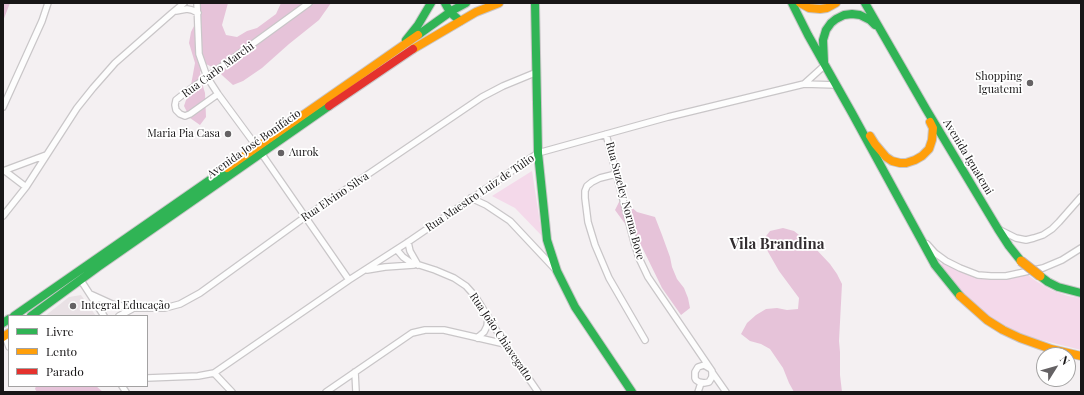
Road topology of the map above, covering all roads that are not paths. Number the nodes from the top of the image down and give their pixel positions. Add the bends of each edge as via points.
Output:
1 (48, 3) edge
2 (184, 3) edge
3 (197, 3) edge
4 (309, 3) edge
5 (431, 3) edge
6 (445, 3) edge
7 (466, 3) edge
8 (498, 3) edge
9 (535, 3) edge
10 (787, 3) edge
11 (792, 3) edge
12 (800, 3) edge
13 (836, 3) edge
14 (865, 3) edge
15 (450, 12) junction
16 (172, 13) junction
17 (198, 13) junction
18 (460, 21) junction
19 (883, 33) junction
20 (808, 35) junction
21 (398, 50) junction
22 (825, 65) junction
23 (537, 72) junction
24 (207, 77) junction
25 (804, 84) junction
26 (836, 85) junction
27 (218, 94) junction
28 (9, 96) junction
29 (3, 100) edge
30 (3, 107) edge
31 (926, 109) junction
32 (852, 113) junction
33 (606, 134) junction
34 (259, 150) junction
35 (538, 153) junction
36 (46, 155) junction
37 (4, 171) edge
38 (616, 174) junction
39 (26, 187) junction
40 (1081, 197) edge
41 (471, 198) junction
42 (3, 216) edge
43 (305, 217) junction
44 (916, 229) junction
45 (998, 229) junction
46 (408, 242) junction
47 (540, 243) junction
48 (1081, 248) edge
49 (397, 250) junction
50 (418, 265) junction
51 (364, 271) junction
52 (557, 271) junction
53 (80, 279) junction
54 (349, 280) junction
55 (1081, 293) edge
56 (90, 294) junction
57 (132, 308) junction
58 (15, 315) edge
59 (32, 315) edge
60 (103, 315) edge
61 (121, 315) edge
62 (488, 317) junction
63 (477, 338) junction
64 (645, 340) dead end
65 (505, 344) junction
66 (1081, 356) edge
67 (711, 369) junction
68 (355, 372) junction
69 (214, 373) junction
70 (148, 378) edge
71 (701, 383) junction
72 (232, 392) edge
73 (326, 392) edge
74 (356, 392) edge
75 (538, 392) edge
76 (632, 392) edge
77 (698, 392) edge
78 (726, 392) edge

1 - 28 street
2 - 16 street
3 - 17 street
4 - 24 street, Rua Carlo Marchi
5 - 21 main road, Avenida José Bonifácio via 418,25
6 - 15 main road
7 - 15 main road, Avenida José Bonifácio
8 - 18 main road, Avenida José Bonifácio
9 - 23 main road
10 - 20 main road
11 - 20 main road
12 - 13 main road via 809,8 820,9
14 - 19 main road, Avenida Iguatemi
15 - 18 main road
15 - 21 main road, Avenida José Bonifácio
16 - 17 street via 187,9
16 - 36 street via 115,62 77,108
17 - 24 street via 199,54
18 - 34 main road, Avenida José Bonifácio via 406,53
19 - 22 main road via 865,17 852,14 840,17 830,23 826,30 823,40
19 - 31 main road, Avenida Iguatemi
20 - 22 main road
21 - 34 main road, Avenida José Bonifácio
22 - 25 street
22 - 26 main road
23 - 35 main road
23 - 43 street, Rua Elvino Silva via 482,97
24 - 27 street
24 - 27 street, Rua Carlo Marchi via 176,100 176,110 185,116
25 - 26 street
25 - 33 street, Rua Maestro Luiz de Túlio
26 - 32 main road
27 - 34 street
28 - 29 street
28 - 30 street
31 - 32 main road via 933,128 929,149 915,160 900,163 886,157 862,122
31 - 45 main road, Avenida Iguatemi
32 - 44 main road
33 - 35 street, Rua Maestro Luiz de Túlio
33 - 38 street, Rua Suzeley Norma Bove
34 - 43 street
34 - 53 main road, Avenida José Bonifácio
34 - 58 main road, Avenida José Bonifácio
35 - 41 street, Rua Maestro Luiz de Túlio
35 - 47 main road
36 - 37 street
36 - 39 street
37 - 39 street
38 - 64 street via 600,178 587,186 585,198 588,222 609,278
38 - 67 street, Rua Suzeley Norma Bove via 634,242 648,277
39 - 42 street
40 - 45 street via 1052,229 1034,238 1016,238
41 - 46 street, Rua Maestro Luiz de Túlio
41 - 47 street via 486,205
43 - 54 street
43 - 57 street, Rua Elvino Silva via 200,293 180,304 165,308
44 - 48 street via 940,257 978,275 1006,276 1043,268
44 - 66 main road via 946,280 958,295 987,320 1020,338
45 - 55 main road, Avenida Iguatemi, bridge via 1021,261 1040,276 1058,287
46 - 49 street, Rua Maestro Luiz de Túlio
46 - 50 street
47 - 52 main road
47 - 52 street
49 - 50 street, Rua João Chiavegatto via 403,257
49 - 51 street, Rua Maestro Luiz de Túlio
50 - 51 street
50 - 62 street, Rua João Chiavegatto via 454,278 466,286
51 - 54 street, Rua Maestro Luiz de Túlio
52 - 76 main road via 575,307
53 - 56 street
53 - 59 main road, Avenida José Bonifácio
54 - 69 street, Rua Maestro Luiz de Túlio
56 - 57 street, Rua Elvino Silva via 112,304
56 - 60 street
57 - 61 street
62 - 63 street via 488,326
62 - 65 street, Rua João Chiavegatto
63 - 65 street
63 - 68 street via 444,330 412,333
65 - 75 street, Rua João Chiavegatto
67 - 71 street via 711,380
67 - 71 street via 704,366 696,369 695,378
67 - 78 street, Rua Suzeley Norma Bove
68 - 73 street
68 - 74 street
69 - 70 street
69 - 72 street
71 - 77 street

